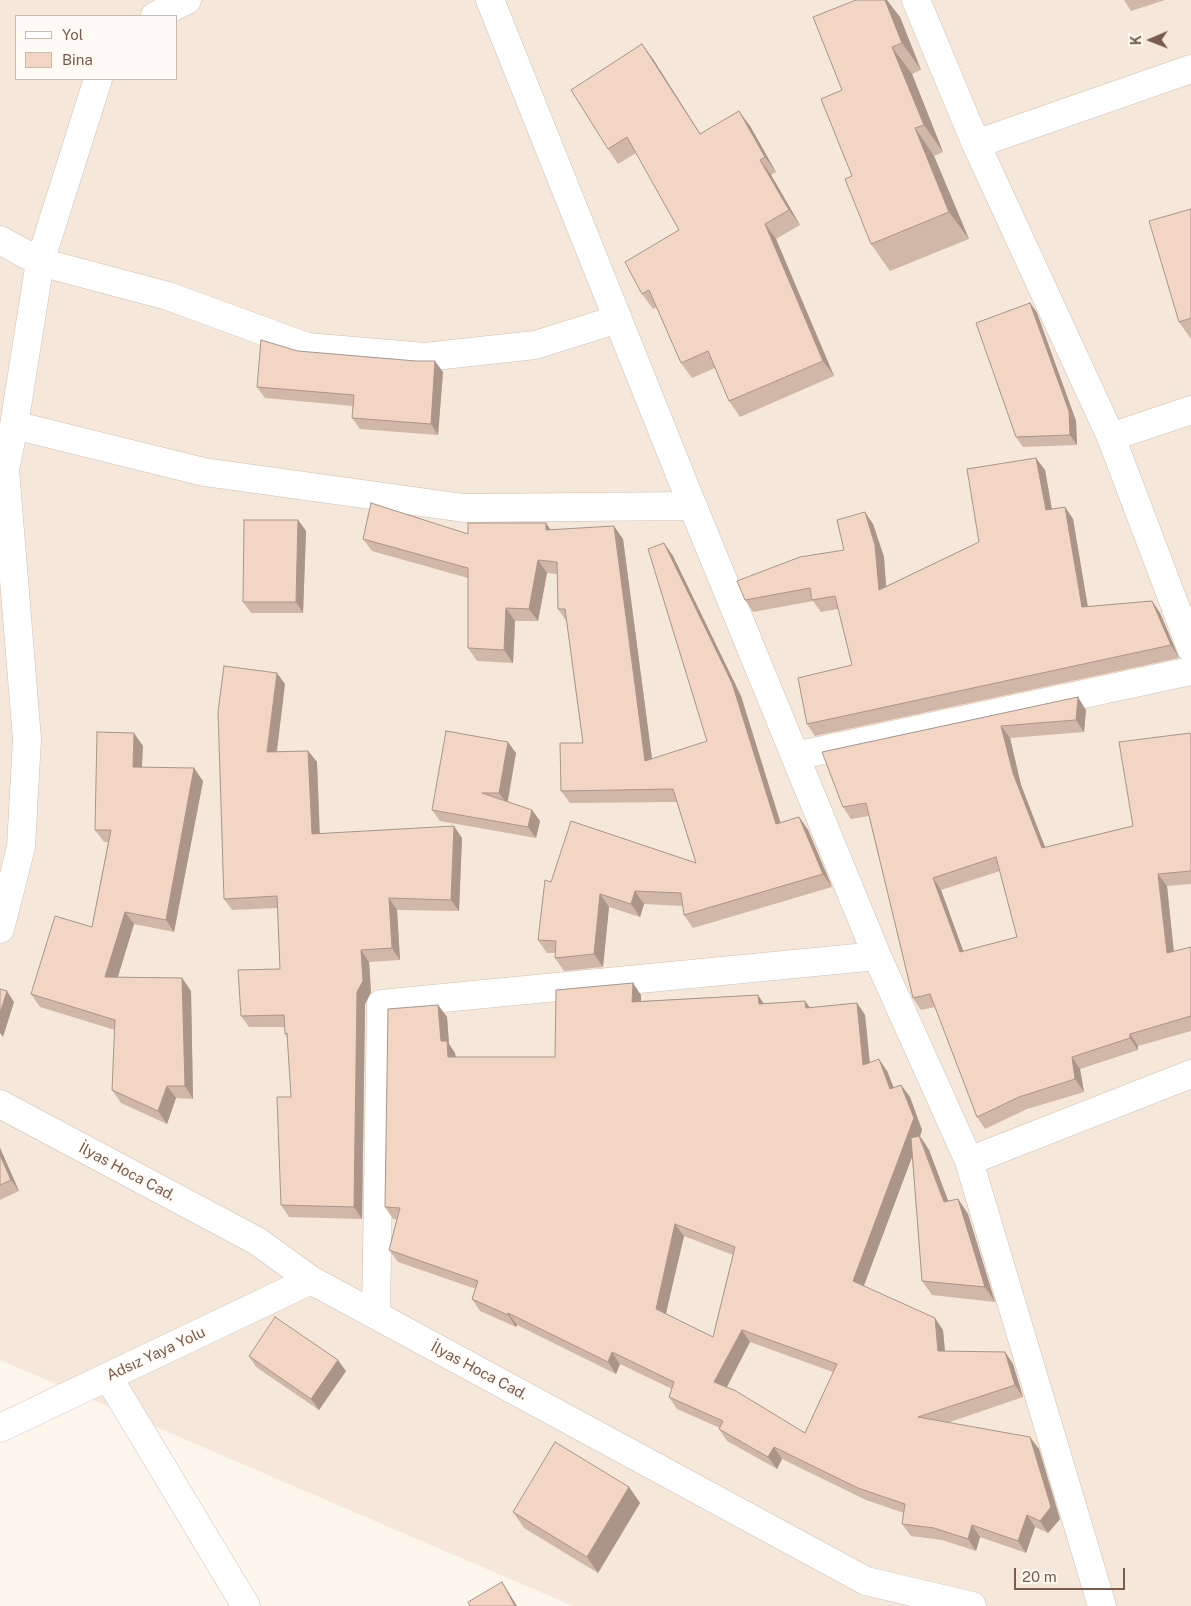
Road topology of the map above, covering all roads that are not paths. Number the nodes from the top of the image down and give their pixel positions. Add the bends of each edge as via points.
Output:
1 (187, 0) edge
2 (490, 0) edge
3 (916, 0) edge
4 (156, 15) edge
5 (1191, 69) edge
6 (98, 80) edge
7 (976, 144) junction
8 (0, 240) edge
9 (40, 262) junction
10 (618, 319) junction
11 (1191, 410) edge
12 (14, 425) junction
13 (1111, 437) junction
14 (2, 471) edge
15 (693, 506) junction
16 (1191, 648) edge
17 (1191, 671) edge
18 (795, 756) junction
19 (0, 929) edge
20 (877, 956) junction
21 (1191, 1074) edge
22 (0, 1104) edge
23 (968, 1161) junction
24 (311, 1280) junction
25 (376, 1315) junction
26 (108, 1377) junction
27 (0, 1428) edge
28 (246, 1606) edge
29 (972, 1606) edge
30 (1102, 1606) edge

1 - 4 street
2 - 10 street
3 - 7 street
5 - 7 street
6 - 9 street
7 - 13 street
8 - 9 street
9 - 10 street via 168,296 307,347 425,357 535,345
9 - 12 street
10 - 15 street
11 - 13 street
12 - 14 street
12 - 15 street via 204,472 464,508
13 - 16 street
14 - 19 street via 27,739 21,847
15 - 18 street
17 - 18 street
18 - 20 street
20 - 23 street
20 - 25 street via 381,1004
21 - 23 street
22 - 24 street, İlyas Hoca Cad. via 257,1241
23 - 30 street
24 - 25 street, İlyas Hoca Cad.
24 - 26 street, Adsız Yaya Yolu
25 - 29 street, İlyas Hoca Cad. via 866,1580
26 - 27 street, Adsız Yaya Yolu
26 - 28 street

